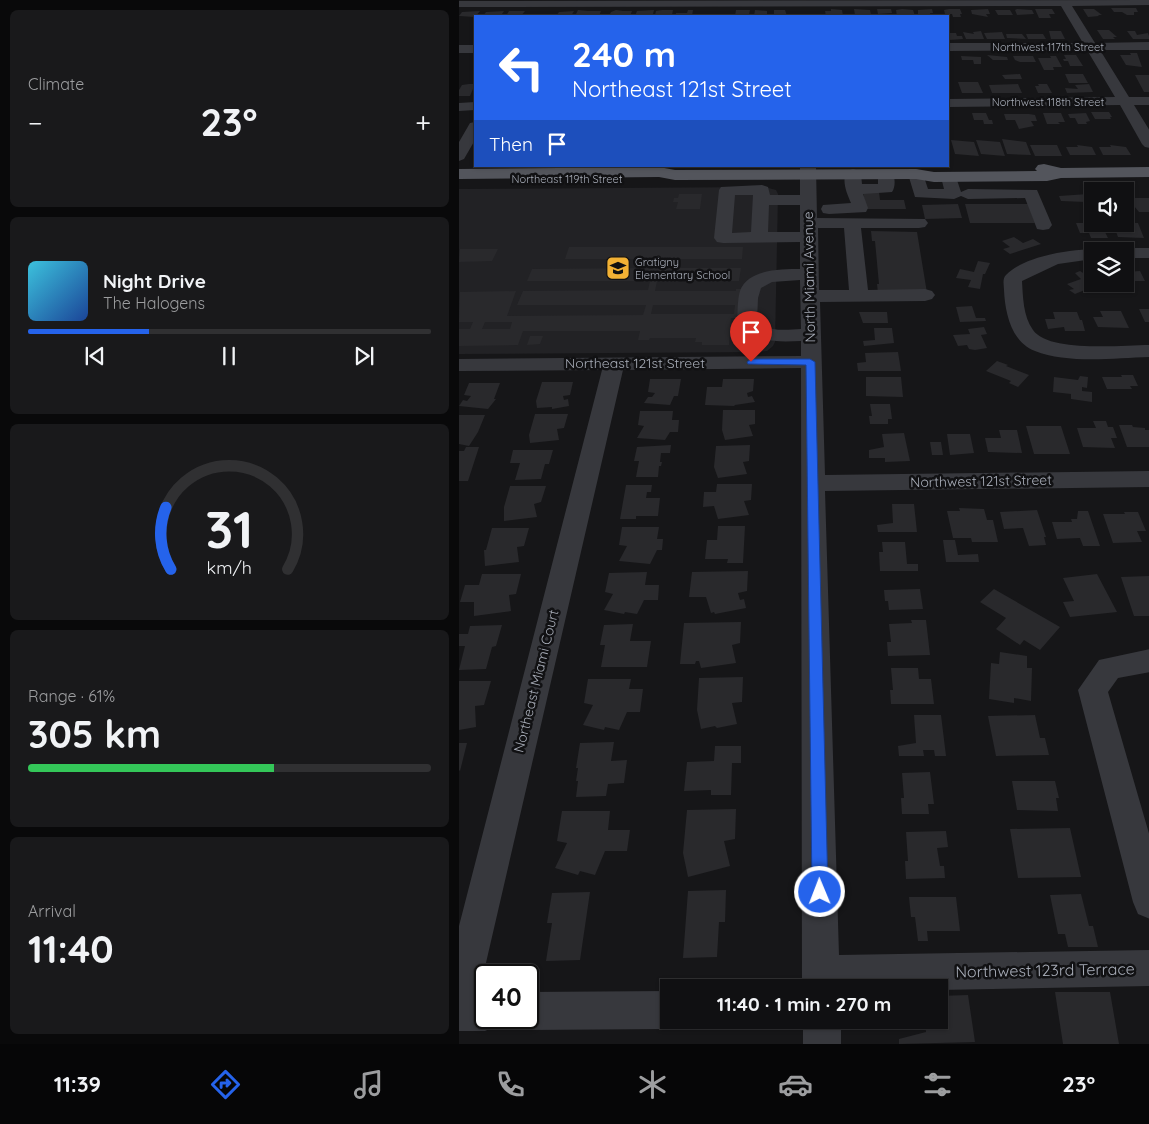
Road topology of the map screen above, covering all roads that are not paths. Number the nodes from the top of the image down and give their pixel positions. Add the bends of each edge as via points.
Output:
1 (1064, 1) edge
2 (548, 2) edge
3 (804, 2) edge
4 (912, 2) edge
5 (1149, 2) edge
6 (459, 4) edge
7 (541, 15) edge
8 (804, 15) edge
9 (1091, 46) junction
10 (1149, 46) edge
11 (949, 47) edge
12 (459, 49) edge
13 (474, 49) edge
14 (1149, 101) edge
15 (1122, 102) junction
16 (949, 103) edge
17 (459, 106) edge
18 (474, 106) edge
19 (474, 129) edge
20 (1149, 144) edge
21 (466, 149) edge
22 (633, 169) edge
23 (1149, 172) edge
24 (1061, 173) junction
25 (459, 174) edge
26 (916, 174) junction
27 (675, 175) junction
28 (1018, 176) junction
29 (459, 180) edge
30 (854, 186) junction
31 (968, 194) dead end
32 (1025, 194) junction
33 (762, 200) junction
34 (808, 201) edge
35 (852, 223) junction
36 (919, 223) dead end
37 (1043, 225) dead end
38 (759, 238) junction
39 (1134, 253) edge
40 (1149, 253) edge
41 (1084, 254) edge
42 (809, 285) junction
43 (859, 295) junction
44 (925, 295) dead end
45 (810, 334) junction
46 (1149, 351) edge
47 (810, 362) junction
48 (613, 363) junction
49 (459, 365) edge
50 (1149, 479) edge
51 (813, 483) junction
52 (1149, 660) edge
53 (1149, 902) edge
54 (1149, 968) edge
55 (821, 979) edge
56 (871, 979) edge
57 (459, 999) edge
58 (660, 1010) edge
59 (539, 1011) edge
60 (459, 1012) edge
61 (474, 1012) edge
62 (822, 1029) edge
63 (822, 1044) edge

1 - 4 street
1 - 5 street
1 - 9 street
2 - 3 street
2 - 6 street
2 - 7 street
3 - 4 street
3 - 8 street
9 - 10 street, Northwest 117th Street
9 - 11 street, Northwest 117th Street
9 - 15 street
12 - 13 street
14 - 15 street, Northwest 118th Street
15 - 16 street, Northwest 118th Street
15 - 20 street
17 - 18 street
19 - 21 street
22 - 25 main road, Northeast 119th Street
22 - 27 main road, Northeast 119th Street
23 - 24 main road
24 - 26 main road via 1044,169 933,170
24 - 28 main road
26 - 28 main road
26 - 30 main road, Northeast 119th Street via 886,174
27 - 29 main road, Northeast 119th Street via 657,179
27 - 34 main road, Northeast 119th Street
28 - 32 street
30 - 34 main road, Northeast 119th Street
30 - 34 street via 859,209
31 - 32 street
32 - 37 street via 1031,193
33 - 34 street
33 - 38 street
33 - 38 street via 762,190 727,190 723,238
34 - 35 street
34 - 38 street
34 - 42 street, North Miami Avenue
35 - 36 street
35 - 43 street
39 - 40 street
41 - 46 street via 1072,254 1030,267 1013,279 1014,308 1022,330 1035,345 1061,351
42 - 43 street
42 - 45 street, North Miami Avenue
42 - 45 street via 768,278 755,283 750,288 747,323 749,327 768,334
43 - 44 street
45 - 47 street, North Miami Avenue
47 - 48 street, Northeast 121st Street
47 - 51 street, North Miami Avenue
48 - 49 street, Northeast 121st Street
48 - 57 street, Northeast Miami Court
50 - 51 street, Northwest 121st Street
51 - 55 street, North Miami Avenue
52 - 53 street via 1109,668 1093,690
54 - 56 street, Northwest 123rd Terrace
58 - 59 street
60 - 61 street
62 - 63 street

